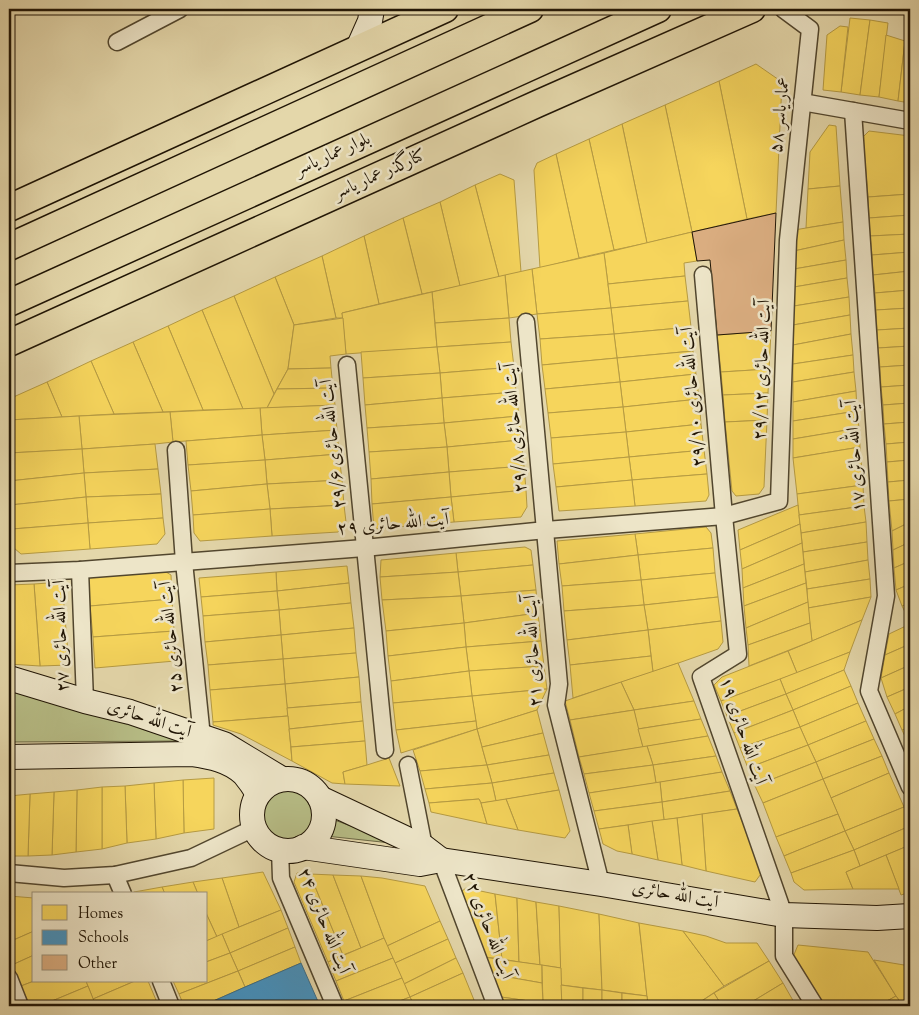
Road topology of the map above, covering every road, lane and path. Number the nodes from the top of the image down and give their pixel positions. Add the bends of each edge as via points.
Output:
1 (180, 9) edge
2 (372, 9) edge
3 (445, 9) edge
4 (530, 9) edge
5 (658, 9) edge
6 (752, 9) edge
7 (783, 9) edge
8 (117, 42) dead end
9 (358, 48) junction
10 (522, 70) junction
11 (802, 102) junction
12 (537, 104) junction
13 (853, 111) junction
14 (910, 121) edge
15 (9, 208) edge
16 (788, 240) joint
17 (9, 246) edge
18 (703, 275) dead end
19 (9, 303) edge
20 (526, 322) dead end
21 (9, 343) edge
22 (346, 365) dead end
23 (176, 450) dead end
24 (779, 501) joint
25 (724, 516) junction
26 (546, 530) junction
27 (364, 548) junction
28 (184, 562) junction
29 (80, 570) junction
30 (9, 573) edge
31 (9, 678) edge
32 (85, 701) junction
33 (202, 737) junction
34 (385, 750) dead end
35 (9, 758) edge
36 (408, 765) dead end
37 (282, 779) junction
38 (910, 787) edge
39 (258, 794) junction
40 (320, 798) junction
41 (254, 828) junction
42 (303, 847) junction
43 (280, 850) junction
44 (432, 853) junction
45 (9, 874) edge
46 (115, 875) junction
47 (601, 884) junction
48 (122, 892) edge
49 (784, 915) junction
50 (910, 916) edge
51 (9, 978) edge
52 (161, 982) edge
53 (20, 1006) edge
54 (172, 1006) edge
55 (336, 1006) edge
56 (496, 1006) edge
57 (815, 1006) edge

1 - 8 street
2 - 9 main road
3 - 9 main road
4 - 17 main road
5 - 10 main road, بلوار عمار یاسر
6 - 12 main road, کنارگذر عمار یاسر
7 - 11 street, عمار یاسر ۵۸ via 810,29
9 - 15 main road
10 - 12 main road
10 - 19 main road, بلوار عمار یاسر
11 - 13 street
11 - 16 street, عمار یاسر ۵۸
12 - 21 main road, کنارگذر عمار یاسر
13 - 14 street
13 - 38 street, آیت الله حائری ۱۷ via 886,596 868,691
16 - 24 street, آیت الله حائری ۲۹/۱۲
18 - 25 street, آیت الله حائری ۲۹/۱۰
20 - 26 street, آیت الله حائری ۲۹/۸
22 - 27 street, آیت الله حائری ۲۹/۶
23 - 28 street, آیت الله حائری ۲۵
24 - 25 street, آیت الله حائری ۲۹
25 - 26 street, آیت الله حائری ۲۹
25 - 49 street, آیت الله حائری ۱۹ via 738,654 701,677
26 - 27 street, آیت الله حائری ۲۹
26 - 47 street, آیت الله حائری ۲۱ via 559,684 556,705
27 - 28 street, آیت الله حائری ۲۹
27 - 34 street, آیت الله حائری ۲۹/۶
28 - 29 street, آیت الله حائری ۲۹
28 - 33 street, آیت الله حائری ۲۵
29 - 30 street, آیت الله حائری ۲۹
29 - 32 street, آیت الله حائری ۲۷
31 - 32 main road, آیت الله حائری
32 - 33 main road, آیت الله حائری via 130,712
33 - 37 main road, آیت الله حائری via 224,744
35 - 39 main road, آیت الله حائری via 191,754 231,764 244,774
36 - 44 street, آیت الله حائری ۲۲
37 - 39 main road via 271,782
37 - 40 main road via 304,782
39 - 41 main road via 252,813
40 - 42 main road via 324,809 322,828
40 - 44 main road, آیت الله حائری
41 - 43 main road via 264,842
41 - 46 street via 190,858
42 - 43 main road
42 - 44 main road, آیت الله حائری via 420,864
43 - 55 street, آیت الله حائری ۲۴ via 281,878
44 - 47 main road, آیت الله حائری
44 - 56 street, آیت الله حائری ۲۲
45 - 46 street via 64,878
46 - 48 street
47 - 49 main road, آیت الله حائری
49 - 50 main road, آیت الله حائری
49 - 57 street via 784,956
51 - 53 street
52 - 54 street

